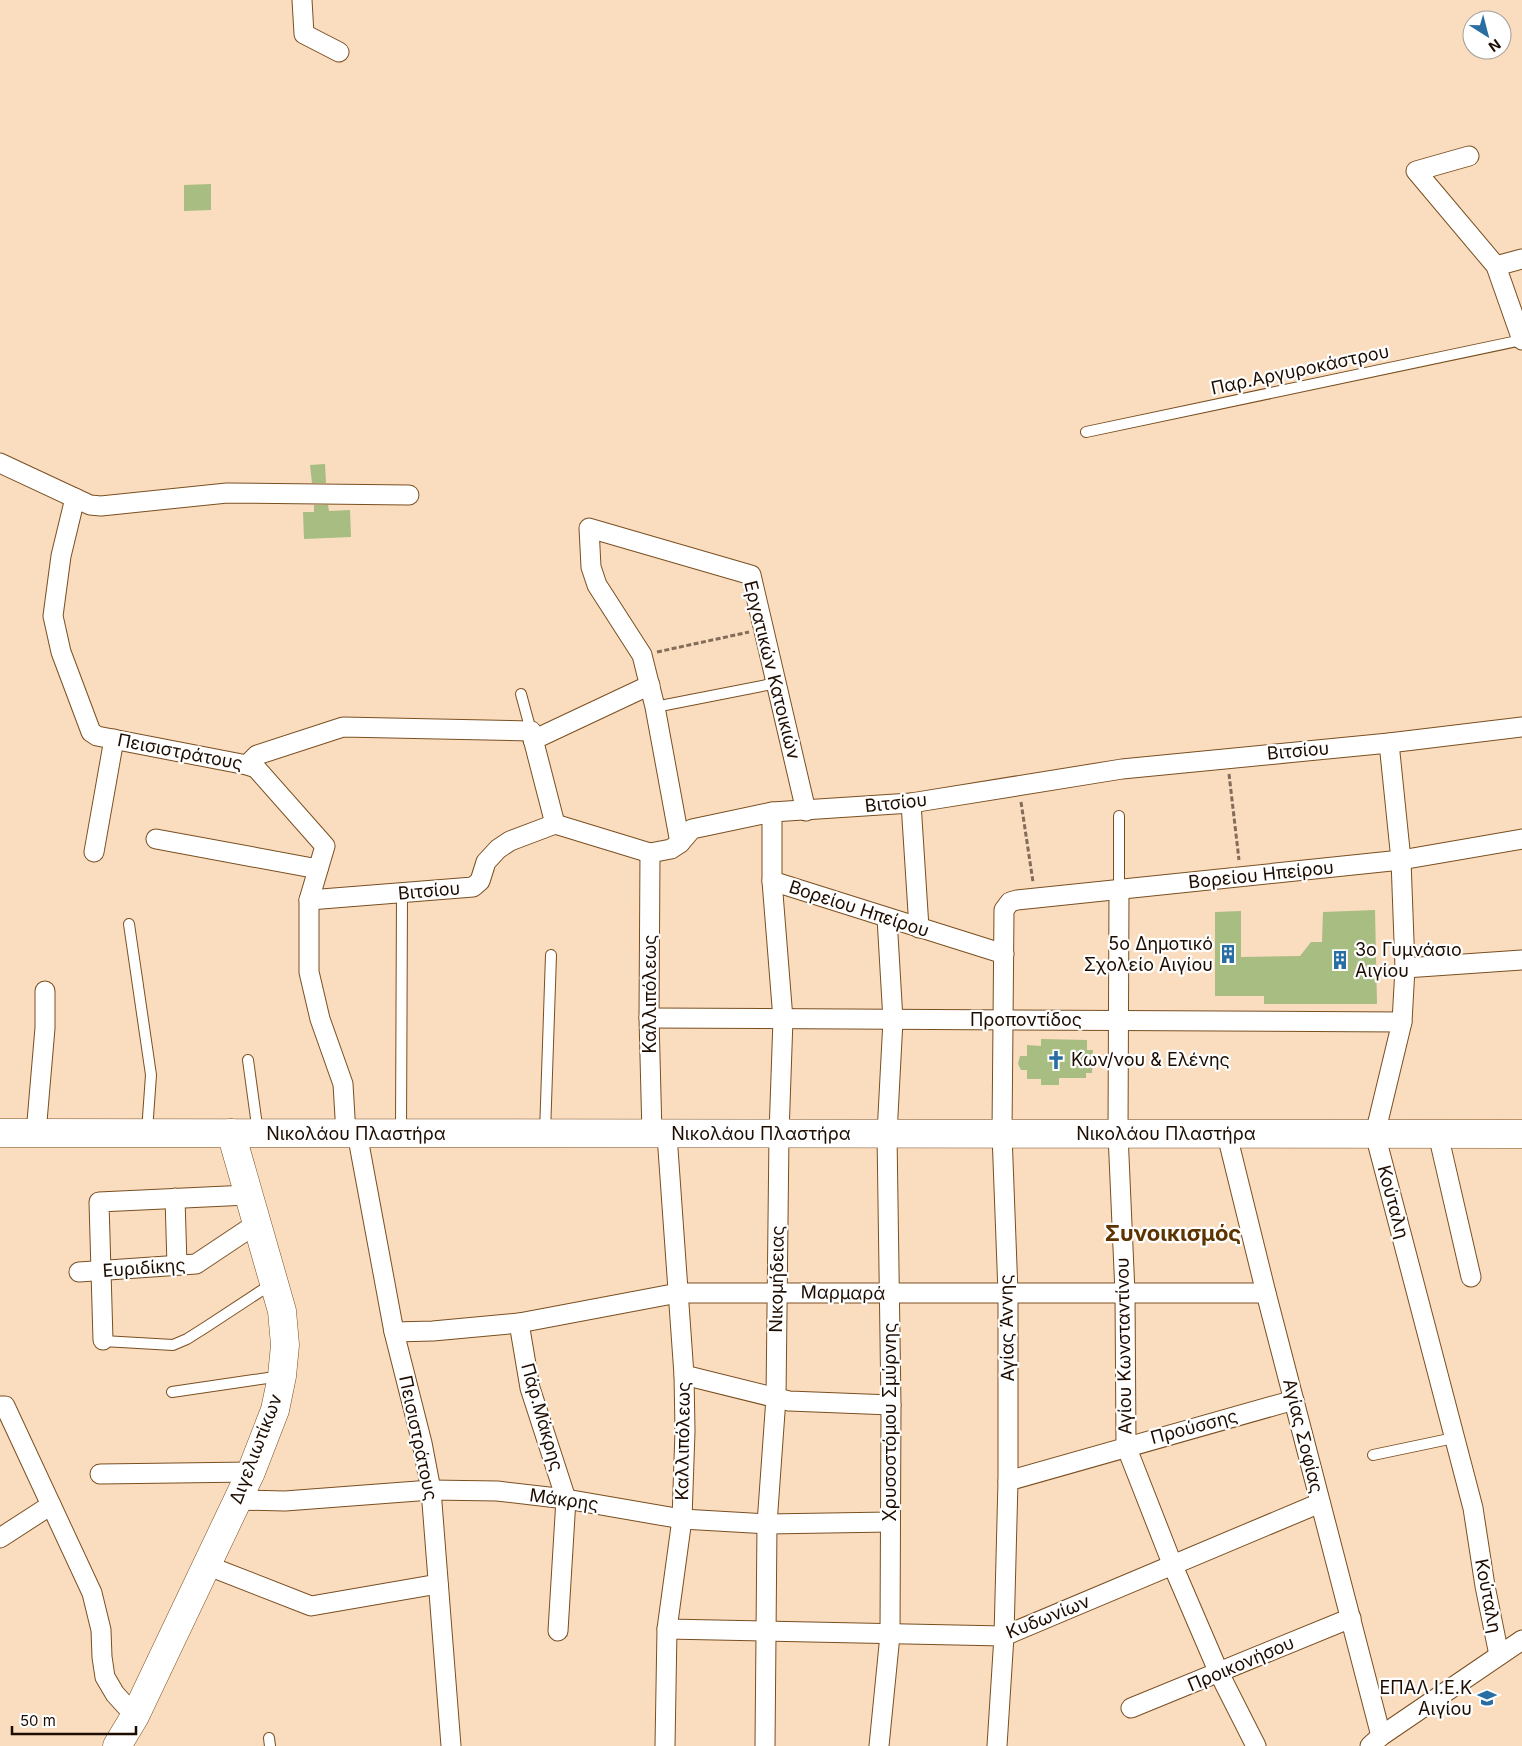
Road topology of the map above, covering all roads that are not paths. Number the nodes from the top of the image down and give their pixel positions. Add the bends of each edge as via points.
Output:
1 (302, 0) edge
2 (339, 52) dead end
3 (1469, 156) dead end
4 (1522, 259) edge
5 (1496, 266) junction
6 (1522, 340) edge
7 (1086, 432) dead end
8 (0, 464) edge
9 (408, 495) dead end
10 (75, 498) junction
11 (777, 683) junction
12 (650, 685) junction
13 (521, 694) dead end
14 (655, 707) junction
15 (1522, 727) edge
16 (532, 735) junction
17 (114, 740) junction
18 (1389, 743) junction
19 (247, 765) junction
20 (911, 802) junction
21 (806, 811) junction
22 (772, 812) junction
23 (1119, 816) dead end
24 (555, 824) junction
25 (156, 839) dead end
26 (1522, 839) edge
27 (680, 843) junction
28 (94, 852) dead end
29 (650, 853) junction
30 (1402, 860) junction
31 (318, 869) junction
32 (772, 881) junction
33 (1119, 890) junction
34 (402, 894) junction
35 (309, 900) junction
36 (1004, 910) joint
37 (887, 918) junction
38 (129, 924) dead end
39 (919, 928) junction
40 (1004, 954) junction
41 (551, 955) dead end
42 (1522, 960) edge
43 (1406, 968) junction
44 (45, 991) dead end
45 (649, 1018) junction
46 (783, 1020) junction
47 (893, 1020) junction
48 (1003, 1020) junction
49 (1118, 1021) junction
50 (1402, 1022) junction
51 (248, 1060) dead end
52 (0, 1133) edge
53 (36, 1133) junction
54 (147, 1133) junction
55 (231, 1134) junction
56 (259, 1134) junction
57 (352, 1134) junction
58 (401, 1134) junction
59 (545, 1134) junction
60 (779, 1134) junction
61 (887, 1134) junction
62 (1002, 1134) junction
63 (1118, 1134) junction
64 (1375, 1134) junction
65 (1438, 1134) junction
66 (1522, 1134) edge
67 (659, 1135) junction
68 (1227, 1135) junction
69 (248, 1195) junction
70 (175, 1198) junction
71 (256, 1224) junction
72 (177, 1265) junction
73 (101, 1271) junction
74 (79, 1272) dead end
75 (1472, 1277) dead end
76 (273, 1283) junction
77 (777, 1292) junction
78 (678, 1293) junction
79 (1008, 1293) junction
80 (1125, 1293) junction
81 (1266, 1293) junction
82 (890, 1294) junction
83 (519, 1323) junction
84 (394, 1332) junction
85 (103, 1340) joint
86 (684, 1375) junction
87 (282, 1376) junction
88 (172, 1392) dead end
89 (776, 1398) junction
90 (1294, 1400) junction
91 (891, 1405) junction
92 (0, 1406) edge
93 (1454, 1438) junction
94 (1126, 1446) junction
95 (1373, 1455) dead end
96 (250, 1472) junction
97 (100, 1474) dead end
98 (1008, 1481) junction
99 (431, 1490) junction
100 (566, 1499) junction
101 (237, 1500) junction
102 (1320, 1503) junction
103 (51, 1505) junction
104 (682, 1519) junction
105 (890, 1522) junction
106 (767, 1524) junction
107 (0, 1538) edge
108 (206, 1564) junction
109 (1174, 1566) junction
110 (438, 1584) junction
111 (1351, 1618) junction
112 (667, 1629) junction
113 (558, 1631) dead end
114 (766, 1631) junction
115 (890, 1635) junction
116 (1004, 1636) junction
117 (1522, 1640) edge
118 (1499, 1656) junction
119 (1219, 1673) junction
120 (1131, 1708) dead end
121 (126, 1736) edge
122 (1375, 1741) edge
123 (451, 1746) edge
124 (665, 1746) edge
125 (765, 1746) edge
126 (879, 1746) edge
127 (997, 1746) edge
128 (1256, 1746) edge

1 - 2 street via 304,34
3 - 5 street via 1416,171
4 - 5 street
5 - 6 street
6 - 7 lane, Παρ.Αργυροκάστρου
8 - 10 street
9 - 10 street via 227,493 101,506
10 - 17 street, Πεισιστράτους via 60,556 53,616 61,652 91,732
11 - 12 street, Εργατικών Κατοικιών via 751,574 589,528 590,567 597,585 642,655
11 - 14 lane
11 - 21 street, Εργατικών Κατοικιών
12 - 14 street
12 - 16 street
13 - 16 lane
14 - 27 street
15 - 18 street, Βιτσίου
16 - 19 street via 343,727 257,755
16 - 24 street
17 - 19 street, Πεισιστράτους
17 - 28 street
18 - 20 street, Βιτσίου via 1122,768
18 - 30 street, Κούταλη
19 - 31 street, Πεισιστράτους via 256,768 325,846
20 - 21 street, Βιτσίου
20 - 39 street
21 - 22 street, Βιτσίου
22 - 27 street, Βιτσίου via 692,829
22 - 32 street, Νικομήδειας
23 - 33 lane
24 - 29 street
24 - 34 street, Βιτσίου via 498,849 486,862 480,881 473,887
25 - 31 street
26 - 30 street, Βορείου Ηπείρου
27 - 29 street, Βιτσίου via 671,849
29 - 45 street, Καλλιπόλεως
30 - 33 street, Βορείου Ηπείρου
30 - 43 street, Κούταλη
31 - 35 street, Πεισιστράτους
32 - 37 street, Βορείου Ηπείρου
32 - 46 street, Νικομήδειας
33 - 36 street, Βορείου Ηπείρου via 1010,902
33 - 49 street, Αγίου Κωνσταντίνου
34 - 35 street, Βιτσίου
34 - 58 lane
35 - 57 street, Πεισιστράτους via 310,972 320,1019 343,1084
36 - 40 street, Αγίας Άννης
37 - 39 street, Βορείου Ηπείρου
37 - 47 street, Χρυσοστόμου Σμύρνης
38 - 54 lane via 151,1075
39 - 40 street, Βορείου Ηπείρου
40 - 48 street, Αγίας Άννης
41 - 59 lane
42 - 43 street
43 - 50 street, Κούταλη
44 - 53 street
45 - 46 street, Προποντίδος
45 - 67 street, Καλλιπόλεως
46 - 47 street, Προποντίδος
46 - 60 street, Νικομήδειας
47 - 48 street, Προποντίδος
47 - 61 street, Χρυσοστόμου Σμύρνης
48 - 49 street, Προποντίδος
48 - 62 street, Αγίας Άννης
49 - 50 street, Προποντίδος
49 - 63 street, Αγίου Κωνσταντίνου
50 - 64 street, Κούταλη
51 - 56 lane
52 - 53 main road, Νικολάου Πλαστήρα
53 - 54 main road, Νικολάου Πλαστήρα
54 - 55 main road, Νικολάου Πλαστήρα
55 - 56 main road, Νικολάου Πλαστήρα
55 - 69 main road, Διγελιωτίκων
56 - 57 main road, Νικολάου Πλαστήρα
57 - 58 main road, Νικολάου Πλαστήρα
57 - 84 street, Πεισιστράτους
58 - 59 main road, Νικολάου Πλαστήρα
59 - 67 main road, Νικολάου Πλαστήρα
60 - 61 main road, Νικολάου Πλαστήρα
60 - 67 main road, Νικολάου Πλαστήρα
60 - 77 street, Νικομήδειας
61 - 62 main road, Νικολάου Πλαστήρα
61 - 82 street, Χρυσοστόμου Σμύρνης
62 - 63 main road, Νικολάου Πλαστήρα
62 - 79 street, Αγίας Άννης
63 - 68 main road, Νικολάου Πλαστήρα
63 - 80 street, Αγίου Κωνσταντίνου
64 - 65 main road, Νικολάου Πλαστήρα
64 - 68 main road, Νικολάου Πλαστήρα
64 - 93 street, Κούταλη
65 - 66 main road, Νικολάου Πλαστήρα
65 - 75 street
67 - 78 street, Καλλιπόλεως
68 - 81 street, Αγίας Σοφίας
69 - 70 street
69 - 71 main road, Διγελιωτίκων
70 - 72 street
70 - 73 street via 99,1202
71 - 72 street, Ευριδίκης via 196,1264
71 - 76 main road, Διγελιωτίκων
72 - 73 street, Ευριδίκης
73 - 74 street, Ευριδίκης
73 - 85 street
76 - 85 lane via 173,1346
76 - 87 main road, Διγελιωτίκων via 285,1330
77 - 78 street, Μαρμαρά
77 - 82 street, Μαρμαρά
77 - 89 street, Νικομήδειας
78 - 83 street, Μαρμαρά
78 - 86 street, Καλλιπόλεως
79 - 80 street, Μαρμαρά
79 - 82 street, Μαρμαρά
79 - 98 street, Αγίας Άννης
80 - 81 street, Μαρμαρά
80 - 94 street, Αγίου Κωνσταντίνου
81 - 90 street, Αγίας Σοφίας
82 - 91 street, Χρυσοστόμου Σμύρνης
83 - 84 street, Μαρμαρά
83 - 100 street, Πάρ.Μάκρης via 530,1388
84 - 99 street, Πεισιστράτους
86 - 89 street
86 - 104 street, Καλλιπόλεως
87 - 88 lane
87 - 96 main road, Διγελιωτίκων via 274,1410
89 - 91 street via 803,1403
89 - 106 street, Νικομήδειας
90 - 94 street, Προύσσης
90 - 102 street, Αγίας Σοφίας
91 - 105 street, Χρυσοστόμου Σμύρνης
92 - 103 street via 5,1406
93 - 95 lane
93 - 118 street, Κούταλη via 1472,1508
94 - 98 street, Προύσσης
94 - 109 street, Αγίου Κωνσταντίνου
96 - 97 street
96 - 101 main road, Διγελιωτίκων
98 - 116 street, Αγίας Άννης
99 - 100 street, Μάκρης via 498,1491
99 - 101 street, Μάκρης via 285,1501
99 - 110 street, Πεισιστράτους
100 - 104 street, Μάκρης
100 - 113 street, Πάρ.Μάκρης
101 - 108 main road, Διγελιωτίκων
102 - 109 street, Κυδωνίων
102 - 111 street, Αγίας Σοφίας
103 - 107 street
103 - 121 street via 92,1593 105,1676 115,1694
104 - 106 street, Μάκρης
104 - 112 street, Καλλιπόλεως
105 - 106 street, Μάκρης
105 - 115 street, Χρυσοστόμου Σμύρνης
106 - 114 street, Νικομήδειας
108 - 110 street via 312,1606
108 - 121 main road, Διγελιωτίκων
109 - 116 street, Κυδωνίων
109 - 119 street, Αγίου Κωνσταντίνου
110 - 123 street, Πεισιστράτους
111 - 119 street, Προικονήσου
111 - 122 street, Αγίας Σοφίας
112 - 114 street, Κυδωνίων
112 - 124 street, Καλλιπόλεως
114 - 115 street, Κυδωνίων
114 - 125 street, Νικομήδειας
115 - 116 street, Κυδωνίων
115 - 126 street, Χρυσοστόμου Σμύρνης
116 - 127 street, Αγίας Άννης
117 - 118 street
118 - 122 street
119 - 120 street, Προικονήσου
119 - 128 street, Αγίου Κωνσταντίνου

